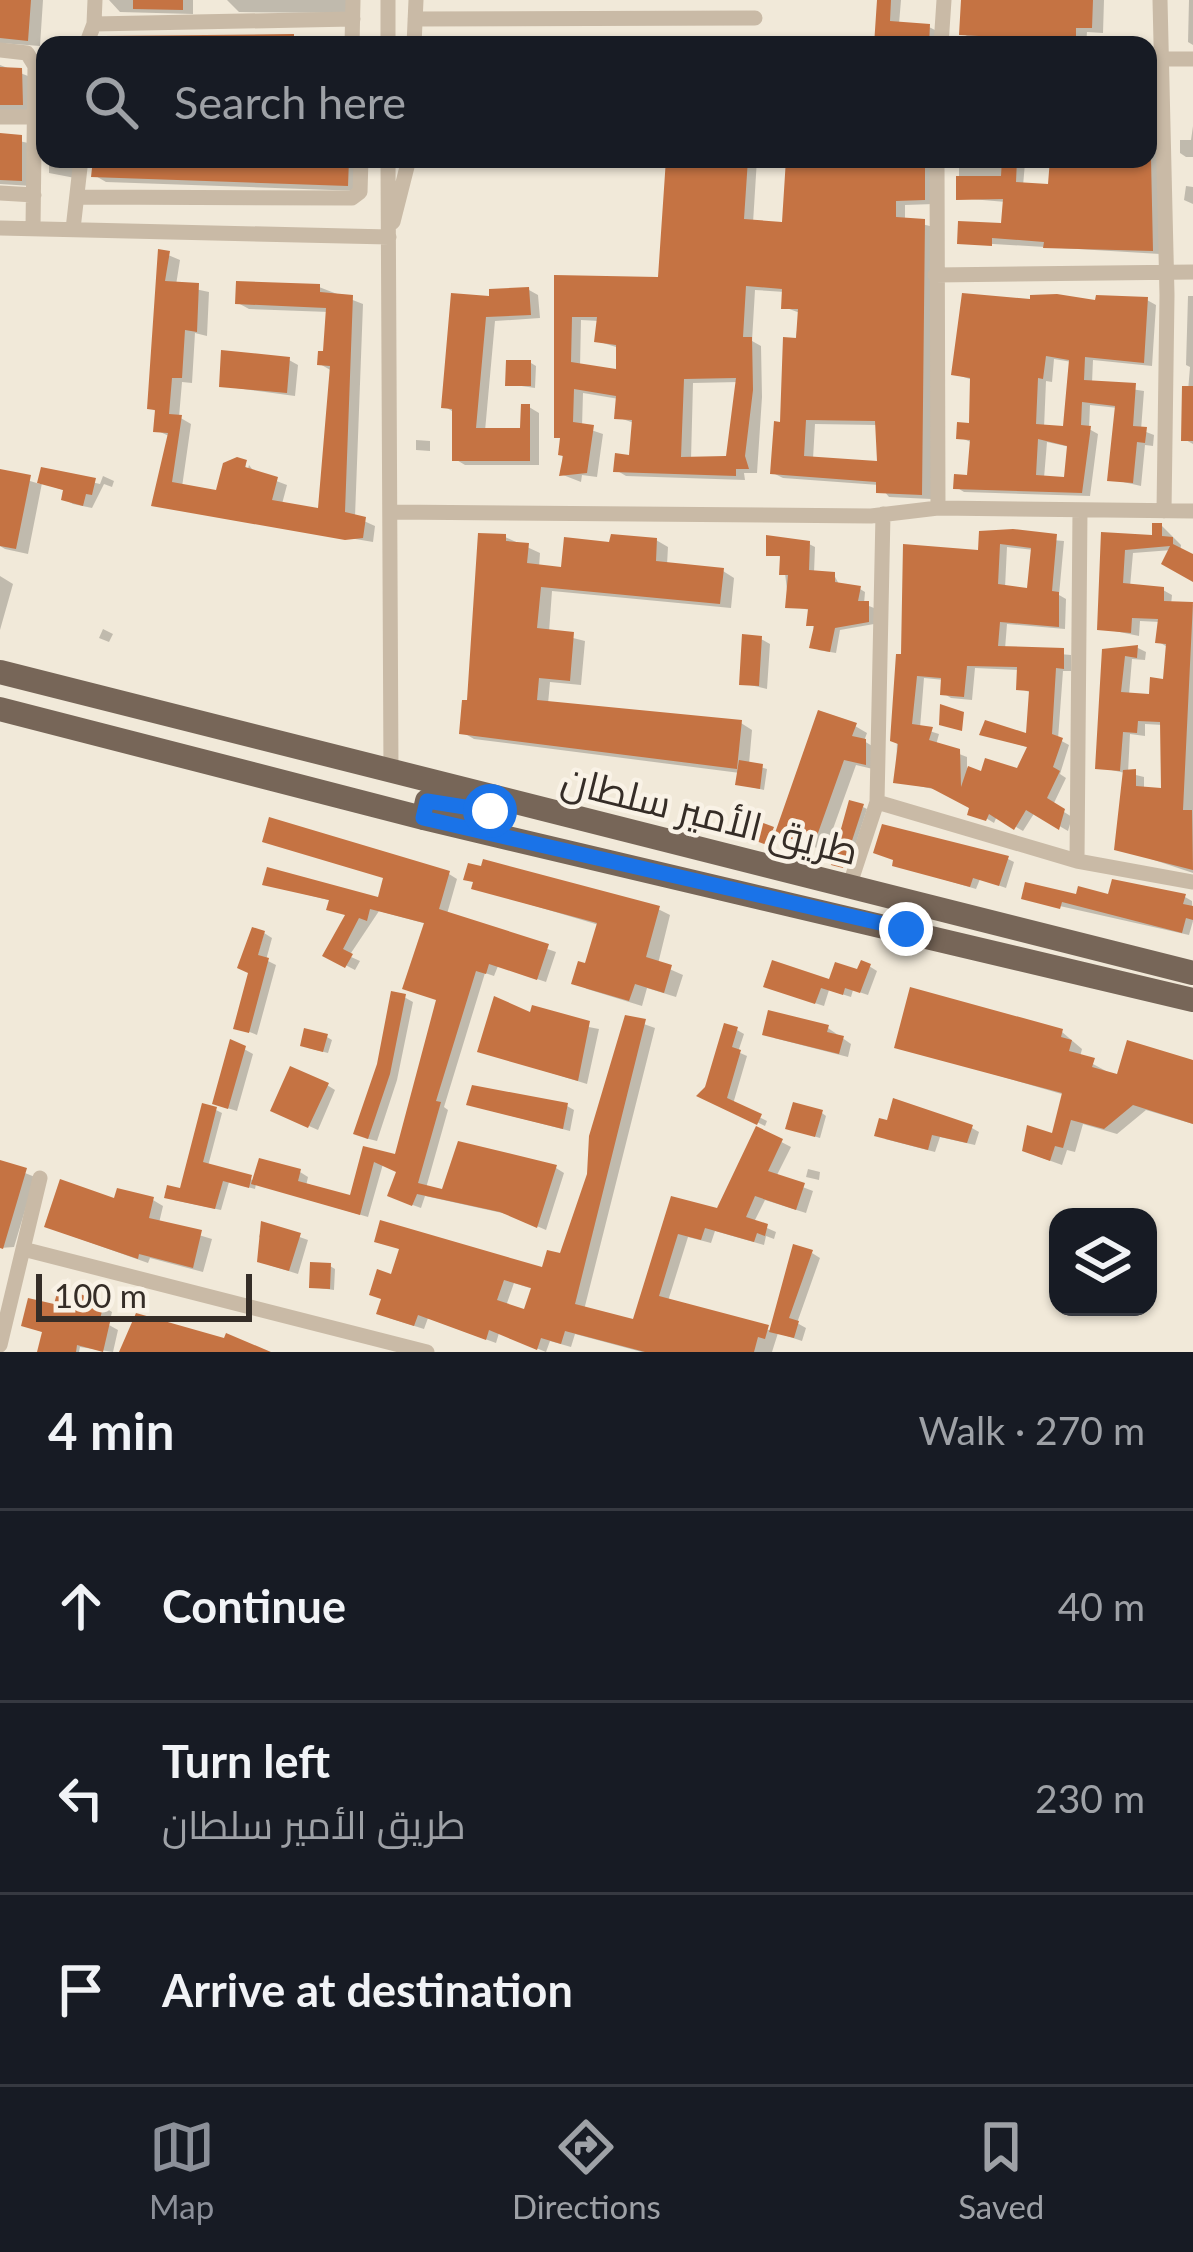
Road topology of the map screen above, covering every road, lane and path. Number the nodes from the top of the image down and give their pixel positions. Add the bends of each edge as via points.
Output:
1 (95, 0) edge
2 (353, 0) edge
3 (388, 0) edge
4 (416, 0) edge
5 (944, 0) edge
6 (1160, 0) edge
7 (755, 18) dead end
8 (353, 19) junction
9 (415, 20) junction
10 (94, 24) junction
11 (89, 36) edge
12 (352, 36) edge
13 (388, 36) edge
14 (414, 36) edge
15 (942, 36) edge
16 (1156, 36) edge
17 (0, 50) edge
18 (1157, 59) edge
19 (1193, 59) edge
20 (0, 117) edge
21 (34, 117) junction
22 (1157, 117) edge
23 (82, 168) edge
24 (361, 168) edge
25 (388, 168) edge
26 (409, 168) edge
27 (937, 168) edge
28 (0, 193) edge
29 (34, 195) junction
30 (80, 197) junction
31 (0, 227) edge
32 (33, 228) junction
33 (73, 229) junction
34 (388, 237) junction
35 (1165, 272) junction
36 (1193, 272) edge
37 (935, 274) junction
38 (938, 508) junction
39 (1080, 510) junction
40 (1164, 511) junction
41 (1193, 511) edge
42 (390, 512) junction
43 (883, 514) junction
44 (0, 672) edge
45 (0, 709) edge
46 (391, 774) junction
47 (510, 802) junction
48 (877, 802) junction
49 (423, 818) junction
50 (1077, 861) junction
51 (1193, 882) edge
52 (849, 887) junction
53 (1193, 973) edge
54 (1193, 1000) edge
55 (40, 1178) dead end
56 (23, 1249) junction
57 (0, 1345) edge
58 (428, 1352) edge

1 - 10 street
2 - 8 street
3 - 13 street
4 - 9 street
5 - 15 street
6 - 16 street
7 - 9 street
8 - 10 street
8 - 12 street
9 - 14 street
10 - 11 street
17 - 21 street via 31,56
18 - 19 street
20 - 21 street
21 - 29 street
22 - 35 street
23 - 30 street
24 - 30 street via 352,198
25 - 34 street
26 - 34 street
27 - 37 street
28 - 29 street
29 - 32 street
30 - 33 street
31 - 32 street
32 - 33 street
33 - 34 street
34 - 42 street
35 - 36 street
35 - 37 street
35 - 40 street
37 - 38 street
38 - 39 street
38 - 43 street
39 - 40 street
39 - 50 street
40 - 41 street
42 - 43 street
42 - 46 street
43 - 48 street
44 - 46 main road, طريق الأمير سلطان
45 - 49 main road, طريق الأمير سلطان
46 - 47 main road, طريق الأمير سلطان
47 - 49 main road via 490,811 427,801
47 - 52 main road, طريق الأمير سلطان
48 - 50 street
48 - 52 street
49 - 54 main road, طريق الأمير سلطان
50 - 51 street
52 - 53 main road, طريق الأمير سلطان
55 - 56 street
56 - 57 street
56 - 58 street

